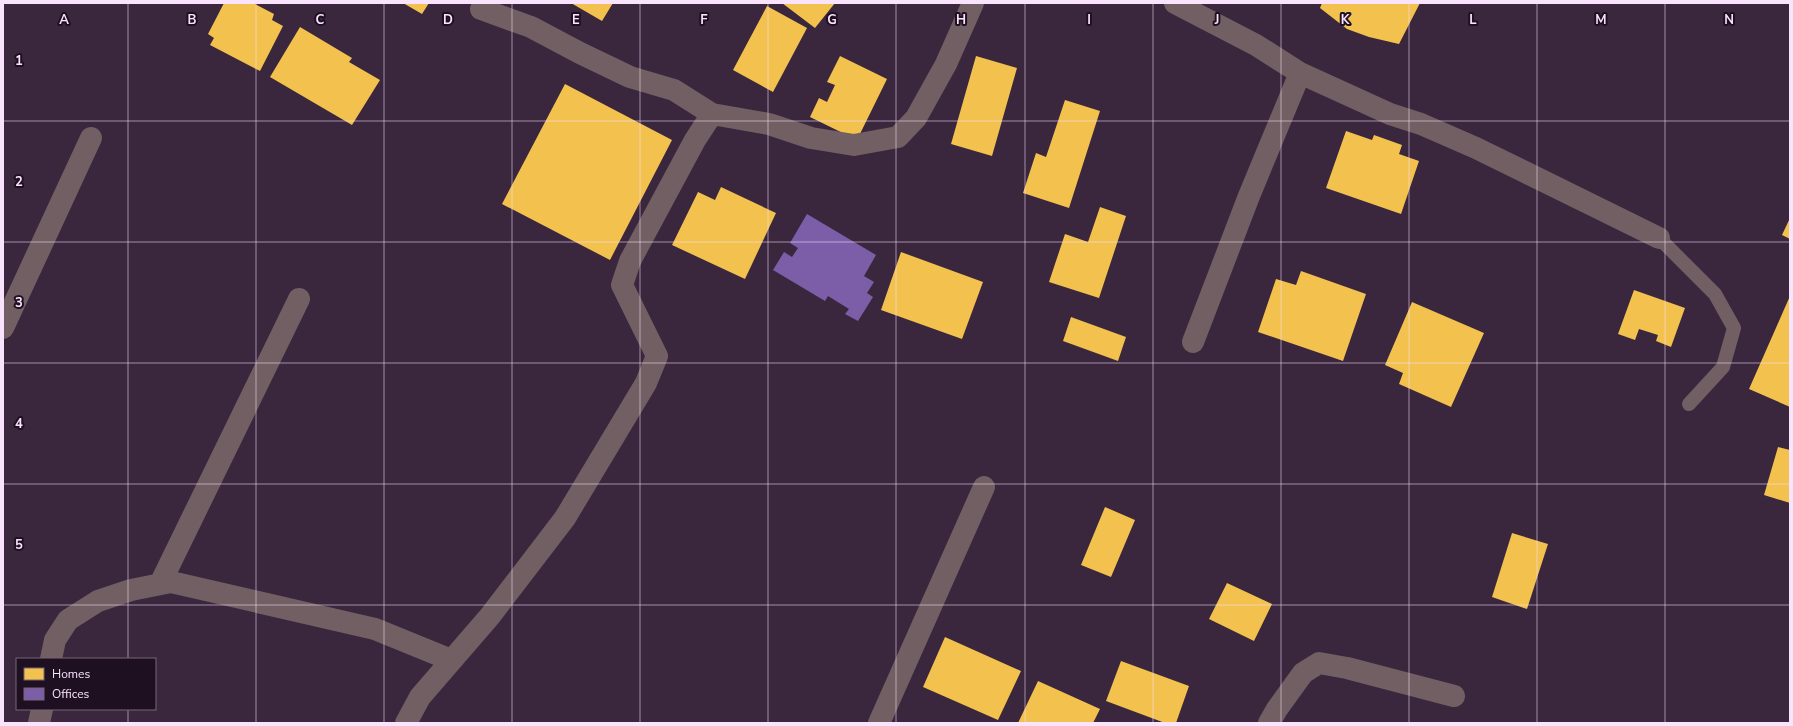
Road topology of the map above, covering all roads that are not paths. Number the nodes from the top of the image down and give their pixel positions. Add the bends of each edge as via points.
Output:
1 (973, 3) edge
2 (1175, 3) edge
3 (481, 9) dead end
4 (1300, 73) junction
5 (712, 114) junction
6 (91, 138) dead end
7 (1659, 238) joint
8 (299, 299) dead end
9 (3, 328) edge
10 (1194, 342) dead end
11 (1689, 404) dead end
12 (984, 487) dead end
13 (160, 584) junction
14 (51, 658) edge
15 (451, 660) junction
16 (1454, 696) dead end
17 (42, 710) edge
18 (39, 723) edge
19 (406, 723) edge
20 (880, 723) edge
21 (1269, 723) edge

1 - 5 street via 946,64 920,112 898,137 854,146 811,138 769,124
2 - 4 street via 1256,45
3 - 5 street via 532,27 630,77 674,90
4 - 7 street via 1390,114 1421,124 1476,148
4 - 10 street via 1249,196
5 - 15 street via 695,140 630,261 622,285 657,356 646,383 565,518 490,616
6 - 9 street
7 - 11 lane via 1715,294 1734,328 1722,367
8 - 13 street
12 - 20 street
13 - 14 street via 98,601 68,620 55,640
13 - 15 street via 171,582 204,588 375,630
15 - 19 street via 420,697
16 - 21 street via 1348,668 1319,663 1303,673
17 - 18 street

